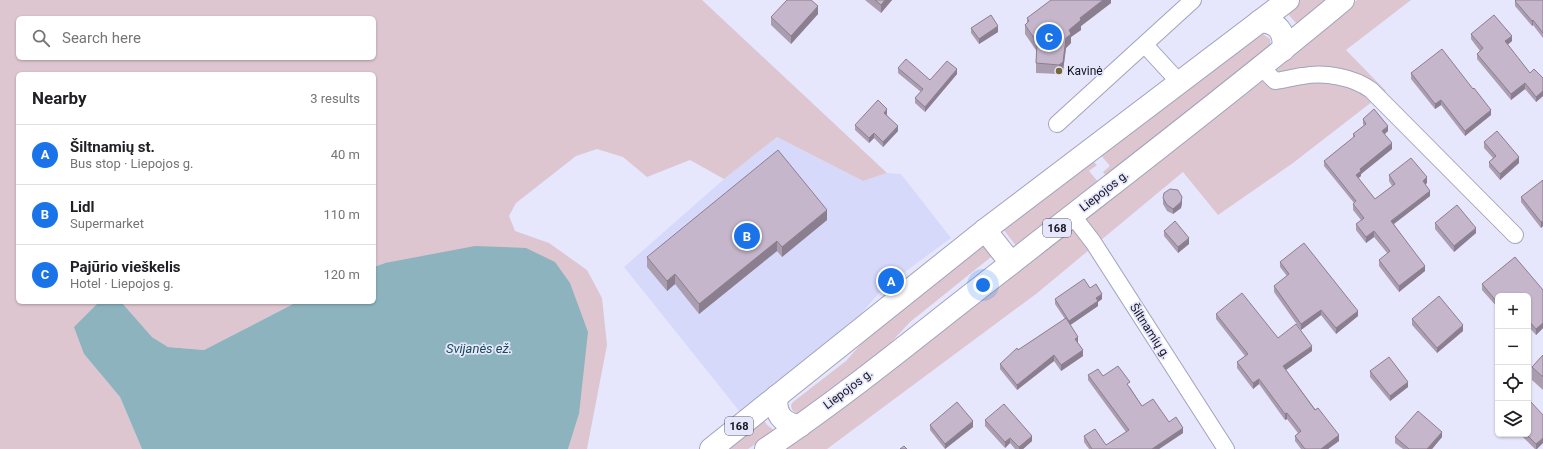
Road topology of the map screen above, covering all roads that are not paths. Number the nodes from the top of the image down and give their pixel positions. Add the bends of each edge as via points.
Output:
1 (1193, 0) edge
2 (1288, 0) edge
3 (1343, 0) edge
4 (1260, 21) junction
5 (1145, 46) junction
6 (1283, 50) junction
7 (1262, 68) junction
8 (1179, 82) junction
9 (1057, 124) dead end
10 (1073, 216) junction
11 (985, 230) junction
12 (1514, 235) dead end
13 (1011, 263) junction
14 (777, 396) junction
15 (800, 426) junction
16 (1225, 448) edge
17 (711, 449) edge
18 (766, 449) edge

1 - 5 street
2 - 4 main road, 168
3 - 6 main road, Liepojos g. / 168
4 - 6 main road via 1277,26 1282,33
4 - 8 main road, 168
5 - 8 street
5 - 9 street
6 - 7 main road, Liepojos g. / 168
7 - 10 main road, Liepojos g. / 168
7 - 12 street via 1275,81 1326,74 1363,84
8 - 11 main road, 168
10 - 13 main road, Liepojos g. / 168
10 - 16 street, Šiltnamių g. via 1093,242
11 - 13 main road
11 - 14 main road, 168
13 - 15 main road, Liepojos g. / 168
14 - 15 main road via 777,414 783,421
14 - 17 main road, 168
15 - 18 main road, Liepojos g. / 168

